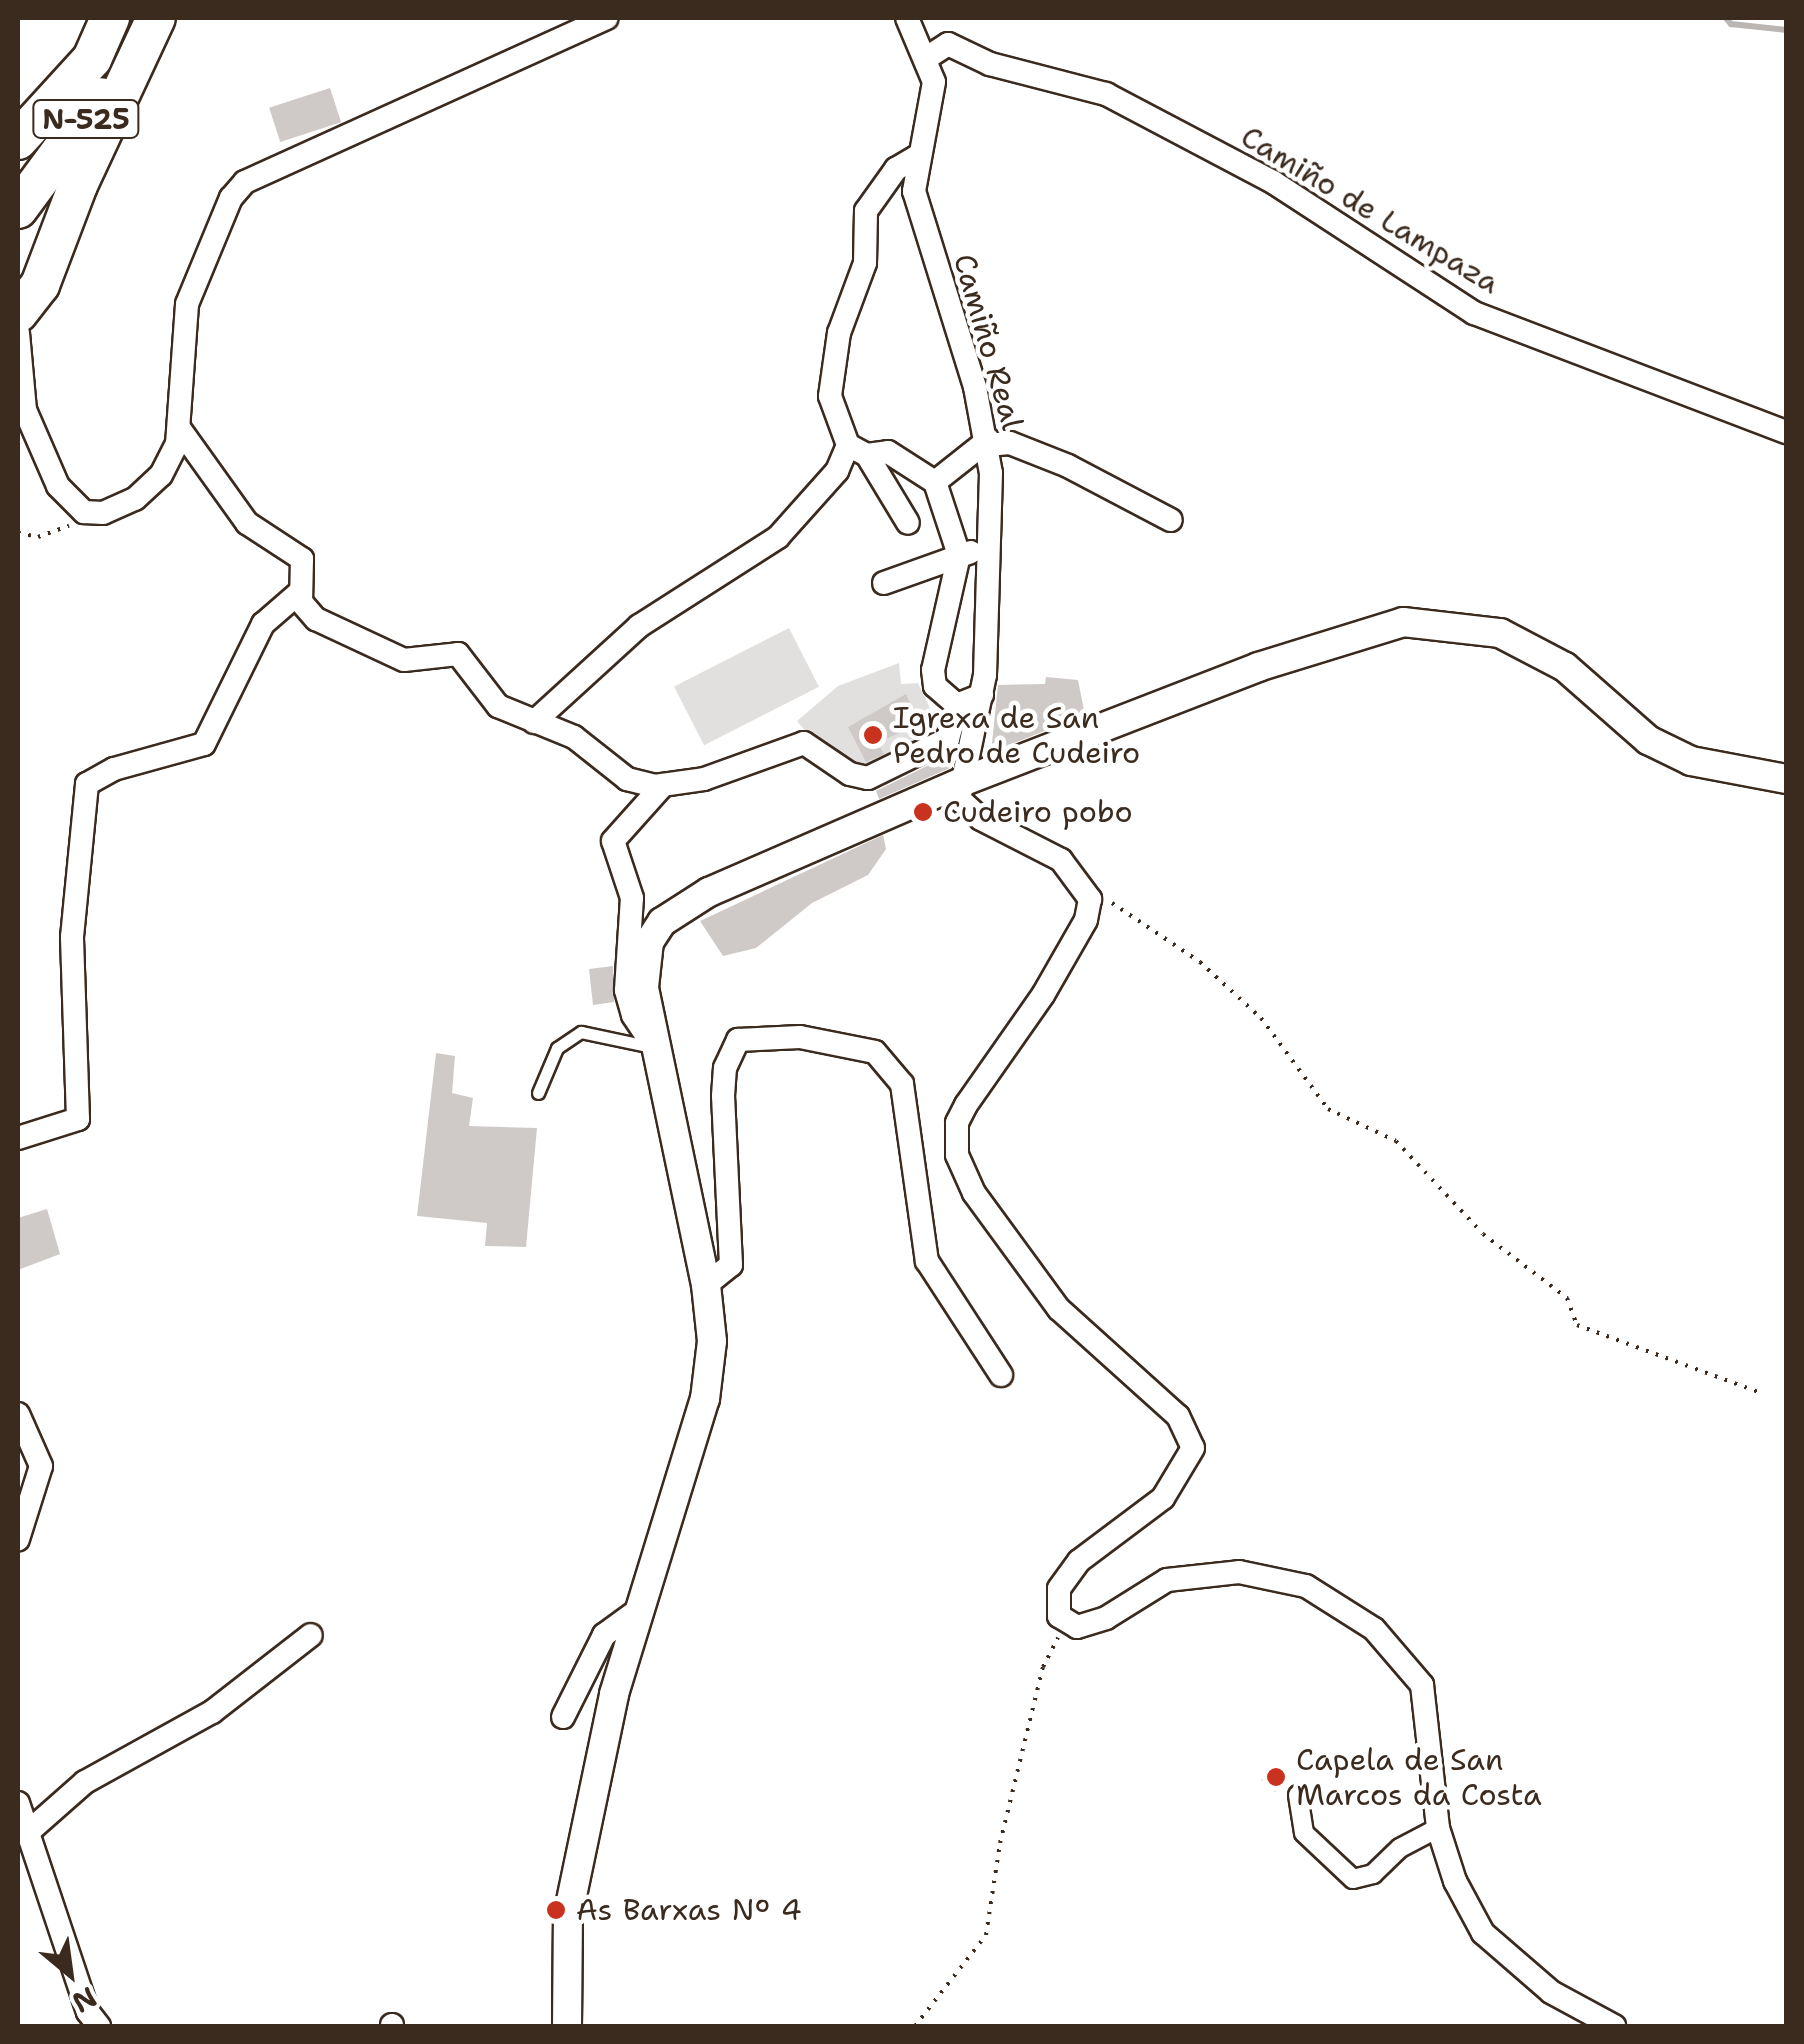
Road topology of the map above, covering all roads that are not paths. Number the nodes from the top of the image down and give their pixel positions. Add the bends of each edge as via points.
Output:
1 (110, 18) edge
2 (138, 18) edge
3 (156, 18) edge
4 (606, 18) edge
5 (907, 18) edge
6 (928, 56) junction
7 (18, 140) edge
8 (919, 155) junction
9 (18, 209) edge
10 (18, 313) edge
11 (18, 333) edge
12 (179, 428) junction
13 (1786, 432) edge
14 (988, 442) junction
15 (858, 450) junction
16 (928, 478) junction
17 (890, 490) junction
18 (1171, 520) dead end
19 (908, 523) dead end
20 (989, 548) junction
21 (959, 554) junction
22 (884, 583) dead end
23 (302, 591) junction
24 (982, 695) junction
25 (957, 705) junction
26 (534, 722) junction
27 (1786, 779) edge
28 (962, 782) junction
29 (662, 784) junction
30 (655, 1047) junction
31 (538, 1094) dead end
32 (18, 1138) edge
33 (706, 1285) junction
34 (1001, 1375) dead end
35 (18, 1414) edge
36 (18, 1539) edge
37 (634, 1613) junction
38 (311, 1635) dead end
39 (563, 1717) dead end
40 (1298, 1795) dead end
41 (18, 1803) edge
42 (1438, 1828) junction
43 (26, 1834) junction
44 (99, 2026) edge
45 (566, 2026) edge
46 (1614, 2026) edge

1 - 7 highway via 92,59
2 - 9 highway, N-525 via 103,95
3 - 10 highway via 78,185 40,286
4 - 12 street via 245,182 231,198 187,304
5 - 6 street
6 - 8 street, Camiño Real via 934,82
6 - 13 street, Camiño de Lampaza via 948,44 990,64 1106,94 1273,182 1474,313
8 - 14 street, Camiño Real via 918,207
8 - 15 street via 896,169 866,211 865,262 839,334 830,396
11 - 12 street via 25,410 40,454 84,512 136,499 161,476
12 - 23 street via 247,522 302,559
14 - 16 street
14 - 18 street via 1010,443 1068,466
14 - 20 street, Camiño Real
15 - 16 street via 888,452
15 - 17 street
15 - 26 street via 778,537 638,626
16 - 17 street
16 - 21 street
17 - 19 street
20 - 21 street
20 - 24 street, Camiño Real
21 - 22 street
21 - 25 street via 933,670 935,686
23 - 26 street via 301,602 316,619 404,660 458,654 498,706
23 - 32 street via 263,624 204,744 114,769 87,784 72,937 78,1119
24 - 25 street
24 - 28 street, Camiño Real
25 - 29 street via 948,739 868,778 804,744 704,779
26 - 29 street via 574,738 627,779
27 - 28 street via 1691,761 1648,740 1581,679 1523,643 1432,622 1385,625 1339,638
28 - 30 street via 710,892 662,922 648,942 644,970
28 - 42 street via 964,807 1048,852 1087,888 1089,909 966,1106 956,1137 974,1193 1059,1309 1178,1416 1193,1448 1173,1487 1092,1546 1067,1578 1056,1598 1065,1625 1106,1618 1150,1587 1191,1573 1239,1572 1306,1586 1374,1629 1416,1673 1425,1697
29 - 30 street via 614,841 634,917 624,956 626,990 633,1015
30 - 31 lane via 580,1032 557,1048
30 - 33 street
33 - 34 street via 731,1264 723,1096 725,1068 738,1040 800,1037 875,1052 902,1084 927,1261
33 - 37 street via 712,1342 705,1399
35 - 36 street via 41,1466
37 - 39 street via 604,1636
37 - 45 street via 568,1916
38 - 43 street via 212,1712 85,1782
40 - 42 street via 1304,1833 1353,1879 1373,1874 1400,1848
41 - 43 street
42 - 46 street via 1455,1881 1483,1933 1550,1992
43 - 44 street via 88,2012

